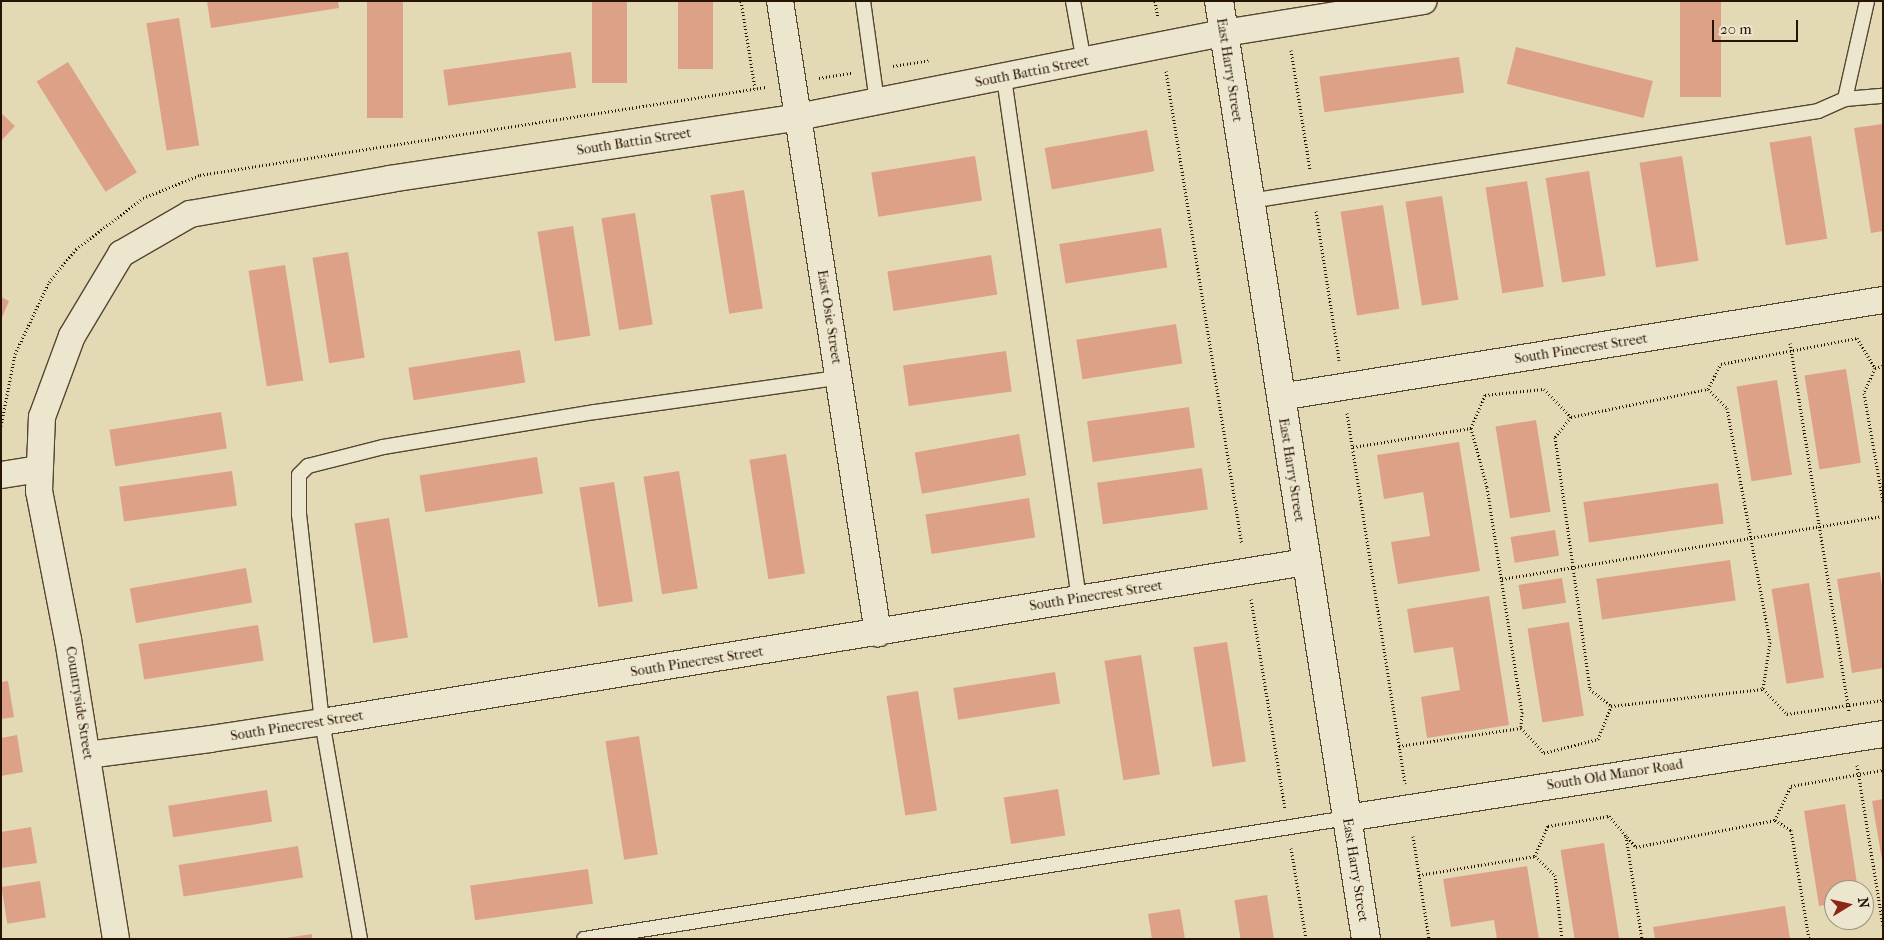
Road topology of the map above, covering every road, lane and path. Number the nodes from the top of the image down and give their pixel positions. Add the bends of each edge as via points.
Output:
1 (742, 1) edge
2 (780, 1) edge
3 (863, 1) edge
4 (1073, 1) edge
5 (1155, 1) edge
6 (1219, 1) edge
7 (1423, 1) edge
8 (1867, 1) edge
9 (1287, 24) junction
10 (1224, 33) junction
11 (1162, 46) junction
12 (1084, 62) junction
13 (1004, 78) junction
14 (755, 88) dead end
15 (1883, 96) edge
16 (1845, 99) junction
17 (878, 102) junction
18 (798, 117) junction
19 (1313, 191) junction
20 (1250, 201) junction
21 (1883, 300) edge
22 (1788, 335) dead end
23 (1791, 351) junction
24 (1883, 366) edge
25 (1875, 368) junction
26 (838, 378) junction
27 (1343, 387) junction
28 (1708, 389) junction
29 (1280, 397) junction
30 (1571, 417) junction
31 (1471, 428) junction
32 (1353, 447) junction
33 (40, 469) junction
34 (1, 475) edge
35 (1883, 502) edge
36 (1883, 516) edge
37 (1819, 526) junction
38 (1750, 538) junction
39 (1306, 562) junction
40 (1573, 567) junction
41 (1247, 571) junction
42 (1502, 579) junction
43 (1079, 600) junction
44 (878, 633) junction
45 (1763, 689) junction
46 (1883, 700) edge
47 (1848, 705) junction
48 (1611, 706) junction
49 (322, 722) junction
50 (1521, 728) junction
51 (1883, 734) edge
52 (1853, 739) junction
53 (1399, 746) junction
54 (87, 755) junction
55 (1883, 770) edge
56 (1859, 774) junction
57 (1408, 808) junction
58 (1347, 818) junction
59 (1776, 820) junction
60 (1288, 827) junction
61 (1626, 836) junction
62 (1535, 856) junction
63 (1419, 874) junction
64 (1883, 924) edge
65 (116, 939) edge
66 (360, 939) edge
67 (584, 939) edge
68 (1306, 939) edge
69 (1366, 939) edge
70 (1429, 939) edge
71 (1562, 939) edge
72 (1642, 939) edge
73 (1809, 939) edge

1 - 14 path
2 - 18 street, East Osie Street
3 - 17 lane
4 - 12 lane
5 - 11 path
6 - 10 main road, East Harry Street
7 - 9 street, South Battin Street
8 - 16 lane
9 - 10 street, South Battin Street
9 - 19 path
10 - 11 street, South Battin Street
10 - 20 main road, East Harry Street
11 - 12 street, South Battin Street
11 - 41 path
12 - 13 street, South Battin Street
13 - 17 street, South Battin Street
13 - 43 lane
15 - 16 lane
16 - 19 lane via 1818,111
17 - 18 street, South Battin Street
18 - 26 street, East Osie Street
18 - 33 street, South Battin Street via 390,179 190,214 121,254 72,336 42,417
19 - 20 lane
19 - 27 path
20 - 29 main road, East Harry Street
21 - 27 street, South Pinecrest Street
22 - 23 path
23 - 25 path via 1857,338
23 - 28 path via 1721,364
23 - 37 path
24 - 25 path
25 - 35 path via 1864,393
26 - 44 street, East Osie Street
26 - 49 lane via 595,412 383,448 308,466 299,475 299,514
27 - 29 street, South Pinecrest Street
27 - 32 path
28 - 30 path
28 - 38 path via 1727,408
29 - 39 main road, East Harry Street
30 - 31 path via 1544,389 1484,395
30 - 40 path via 1555,437
31 - 32 path
31 - 42 path via 1488,487
32 - 53 path
33 - 34 street
33 - 54 street, Countryside Street via 39,491
36 - 37 path
37 - 38 path
37 - 47 path
38 - 40 path
38 - 45 path via 1770,642
39 - 41 street, South Pinecrest Street
39 - 58 main road, East Harry Street
40 - 42 path
40 - 48 path via 1590,689
41 - 43 street, South Pinecrest Street
41 - 60 path
42 - 50 path via 1522,712
43 - 44 street, South Pinecrest Street
44 - 49 street, South Pinecrest Street
45 - 47 path via 1787,714
45 - 48 path
46 - 47 path
47 - 52 path
48 - 50 path via 1598,739 1544,754
49 - 54 street, South Pinecrest Street
49 - 66 lane
50 - 53 path
51 - 52 street, South Old Manor Road
52 - 56 path
52 - 57 street, South Old Manor Road
53 - 57 path
54 - 65 street, Countryside Street
55 - 56 path
56 - 59 path via 1791,786
56 - 64 path
57 - 58 street, South Old Manor Road
57 - 63 path
58 - 60 lane
58 - 69 main road, East Harry Street
59 - 61 path via 1636,847
59 - 73 path via 1791,830
60 - 67 lane
60 - 68 path
61 - 62 path via 1609,816 1548,826
61 - 72 path
62 - 63 path
62 - 71 path via 1555,875
63 - 70 path

